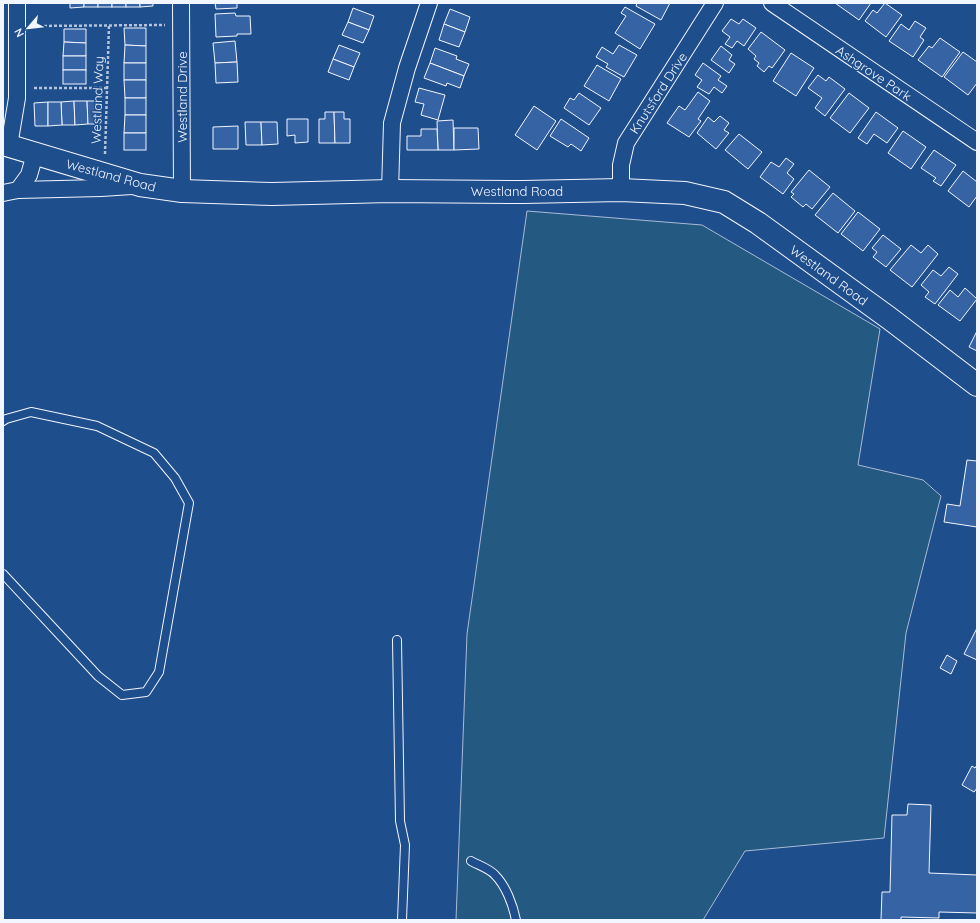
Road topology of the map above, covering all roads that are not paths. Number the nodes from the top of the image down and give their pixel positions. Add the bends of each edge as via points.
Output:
1 (17, 3) edge
2 (181, 3) edge
3 (429, 3) edge
4 (715, 3) edge
5 (772, 3) edge
6 (977, 142) edge
7 (6, 145) edge
8 (35, 154) junction
9 (140, 185) junction
10 (622, 190) junction
11 (182, 191) junction
12 (390, 191) junction
13 (10, 192) edge
14 (977, 385) edge
15 (3, 421) edge
16 (3, 574) edge
17 (397, 640) dead end
18 (471, 860) dead end
19 (402, 920) edge
20 (516, 920) edge

1 - 7 street via 18,98
2 - 11 street, Westland Drive
3 - 12 street via 392,123
4 - 10 street, Knutsford Drive via 626,143 621,165
5 - 6 street, Ashgrove Park
7 - 8 street, Westland Road
8 - 9 street, Westland Road
8 - 13 street via 29,175
9 - 11 street, Westland Road
9 - 13 street
10 - 12 street, Westland Road
10 - 14 street, Westland Road via 685,193 724,202 758,223
11 - 12 street, Westland Road via 272,194
15 - 16 lane via 31,412 97,426 154,452 189,503 158,672 146,692 122,695 104,681
17 - 19 lane via 400,822 405,845
18 - 20 lane via 495,874 504,886

